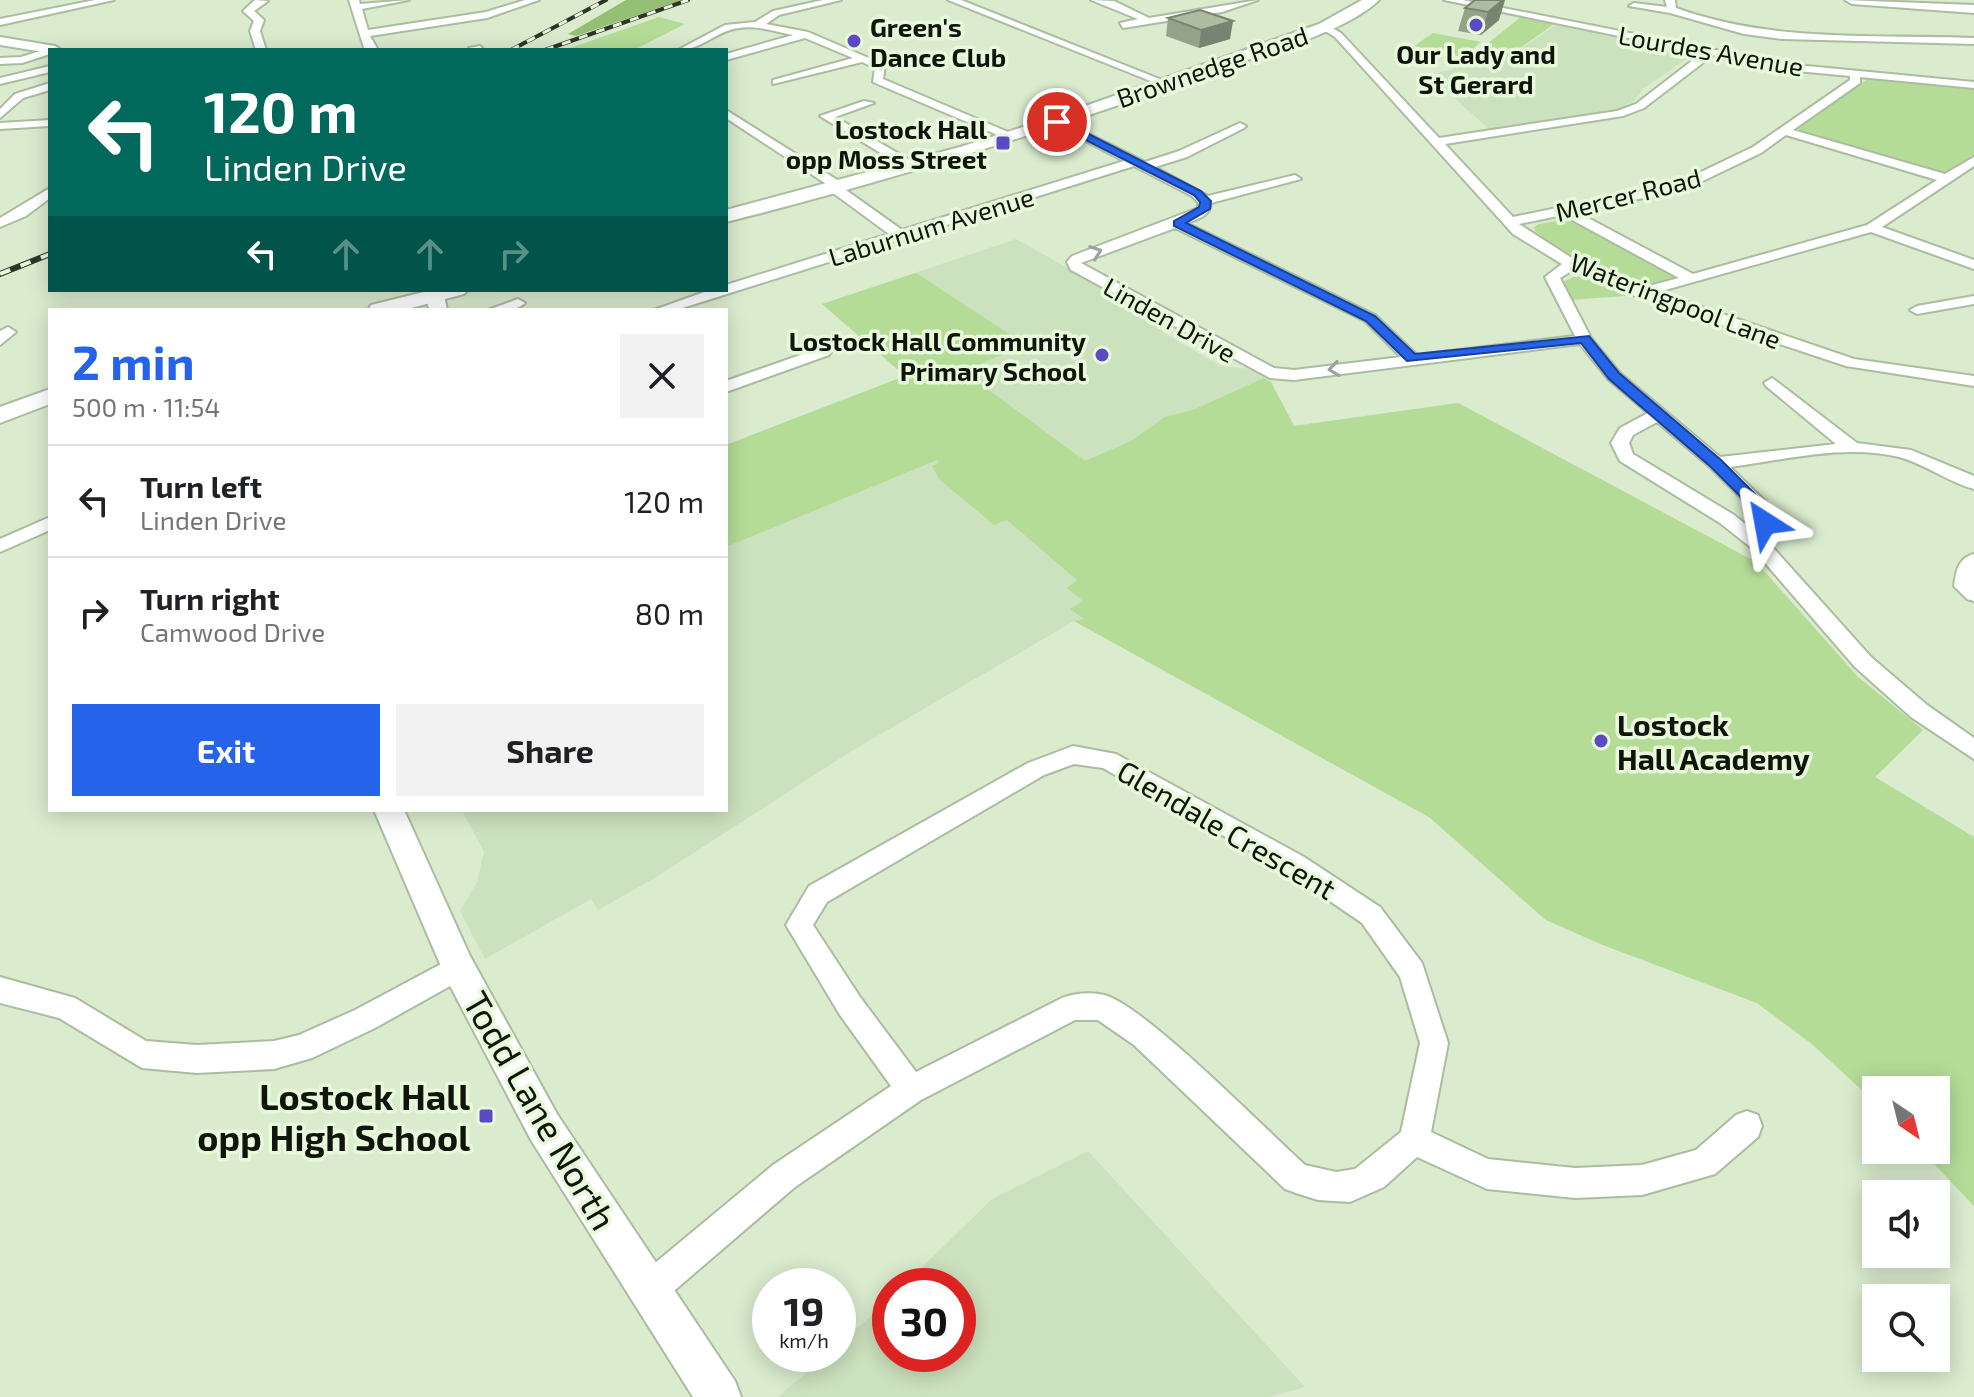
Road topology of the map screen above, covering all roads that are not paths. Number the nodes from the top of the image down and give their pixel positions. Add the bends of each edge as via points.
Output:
1 (109, 0) edge
2 (260, 0) edge
3 (404, 0) edge
4 (534, 0) edge
5 (829, 0) edge
6 (953, 0) edge
7 (1096, 0) edge
8 (1126, 0) edge
9 (1253, 0) edge
10 (1372, 0) edge
11 (1449, 0) edge
12 (1852, 0) edge
13 (1891, 2) edge
14 (1111, 3) junction
15 (356, 4) edge
16 (1671, 5) edge
17 (1634, 6) dead end
18 (1556, 9) dead end
19 (1974, 9) edge
20 (1543, 18) junction
21 (1147, 20) junction
22 (0, 22) edge
23 (758, 25) junction
24 (1123, 25) dead end
25 (1324, 27) junction
26 (363, 34) junction
27 (805, 34) junction
28 (0, 41) edge
29 (1974, 41) edge
30 (1959, 43) dead end
31 (260, 48) edge
32 (369, 48) edge
33 (687, 48) edge
34 (48, 49) edge
35 (1712, 51) junction
36 (48, 52) edge
37 (1974, 55) edge
38 (728, 57) edge
39 (862, 59) junction
40 (0, 61) edge
41 (48, 69) edge
42 (1854, 72) junction
43 (0, 81) edge
44 (777, 82) dead end
45 (1162, 82) junction
46 (1974, 85) edge
47 (48, 87) edge
48 (868, 103) dead end
49 (728, 114) edge
50 (0, 115) edge
51 (1057, 122) junction
52 (48, 123) edge
53 (0, 126) edge
54 (1240, 126) dead end
55 (1787, 132) junction
56 (1011, 137) junction
57 (1434, 142) junction
58 (1974, 161) edge
59 (1141, 164) junction
60 (911, 166) junction
61 (1295, 179) dead end
62 (1947, 179) junction
63 (836, 186) junction
64 (48, 193) edge
65 (1205, 201) junction
66 (1566, 211) junction
67 (21, 213) junction
68 (728, 215) edge
69 (48, 216) edge
70 (2, 221) edge
71 (1509, 222) junction
72 (1178, 224) junction
73 (1872, 228) junction
74 (901, 236) junction
75 (1573, 265) junction
76 (1974, 265) edge
77 (1690, 278) junction
78 (728, 289) edge
79 (719, 292) edge
80 (1640, 293) junction
81 (441, 296) edge
82 (1974, 300) edge
83 (518, 303) dead end
84 (388, 308) edge
85 (502, 308) edge
86 (667, 308) edge
87 (1917, 310) dead end
88 (1584, 339) junction
89 (823, 352) dead end
90 (1412, 359) junction
91 (1974, 381) edge
92 (1772, 383) dead end
93 (728, 386) edge
94 (48, 397) edge
95 (1659, 414) junction
96 (0, 416) edge
97 (1853, 449) junction
98 (1716, 463) junction
99 (1974, 483) edge
100 (1765, 523) dead end
101 (48, 524) edge
102 (0, 546) edge
103 (1974, 560) edge
104 (1974, 594) edge
105 (1974, 750) edge
106 (390, 812) edge
107 (458, 967) junction
108 (0, 990) edge
109 (911, 1090) junction
110 (1747, 1126) dead end
111 (1414, 1140) junction
112 (649, 1290) junction
113 (719, 1397) edge

1 - 22 street
2 - 31 street via 248,11 259,20 255,31
3 - 15 street
4 - 26 street via 487,15
5 - 23 street via 776,13
6 - 45 street
7 - 14 street
8 - 14 street
9 - 21 street via 1221,11
10 - 25 main road, Brownedge Road
11 - 20 street, Lourdes Avenue
12 - 13 main road
13 - 19 main road
14 - 21 street
15 - 26 street
16 - 17 street
16 - 29 street via 1696,20 1791,36
18 - 20 street
20 - 35 street, Lourdes Avenue
21 - 24 street
23 - 27 street
23 - 33 street via 728,27
25 - 45 main road, Brownedge Road
25 - 57 street, Wateringpool Lane via 1338,35
26 - 32 street
27 - 38 street
27 - 39 street
28 - 34 street
30 - 37 street
35 - 42 street, Lourdes Avenue via 1786,67
35 - 57 street via 1640,106 1619,114
36 - 40 street
39 - 44 street
39 - 56 street via 881,67 877,80
41 - 43 street
42 - 46 street, Lourdes Avenue
42 - 55 street, Mercer Road via 1856,81
45 - 51 main road, Brownedge Road
47 - 50 street via 19,96
48 - 60 street via 826,116
49 - 63 street
51 - 56 main road, Brownedge Road
51 - 59 street
52 - 53 street
54 - 59 street, Laburnum Avenue via 1183,154
55 - 62 street
55 - 66 street, Mercer Road via 1682,186
56 - 60 main road, Brownedge Road
57 - 71 street, Wateringpool Lane
58 - 62 street
59 - 65 street
59 - 74 street, Laburnum Avenue
60 - 63 main road, Brownedge Road
61 - 65 street
62 - 73 street
63 - 68 main road, Brownedge Road
63 - 74 street
64 - 67 street
65 - 72 street, Linden Drive via 1197,215
66 - 71 street, Mercer Road
66 - 77 street, Wateringpool Lane
67 - 69 street
67 - 70 street
71 - 75 street, Wateringpool Lane
72 - 90 street via 1370,318
90 -> 72 street, Linden Drive via 1294,375 1270,373 1074,262
73 - 76 street
73 - 77 street
74 - 78 street, Laburnum Avenue
75 - 80 street, Wateringpool Lane
75 - 88 street via 1552,277
77 - 80 street
79 - 86 street, Laburnum Avenue
80 - 91 street, Wateringpool Lane via 1852,363
81 - 84 main road
82 - 87 street
83 - 85 street
88 - 90 street, Linden Drive
88 - 95 street via 1614,376
89 - 93 street
92 - 97 street
94 - 96 main road
95 - 98 street
95 - 105 street via 1626,432 1620,443 1626,457 1760,545 1863,662
97 - 98 street
97 - 99 street via 1914,456
98 - 100 street via 1764,511
101 - 102 street
103 - 104 street via 1966,569 1964,586
106 - 107 street, Todd Lane North
107 - 108 street via 302,1048 274,1055 197,1059 142,1054 65,1007
107 - 112 street, Todd Lane North via 544,1127
109 - 111 street via 1072,1007 1103,1007 1144,1036 1296,1178 1329,1189 1362,1185
109 - 111 street, Glendale Crescent via 799,925 818,894 1036,769 1073,755 1108,760 1295,864 1371,915 1412,972 1434,1043
109 - 112 street via 784,1176
110 - 111 street via 1704,1163 1642,1180 1575,1183 1487,1174
112 - 113 street, Todd Lane North

